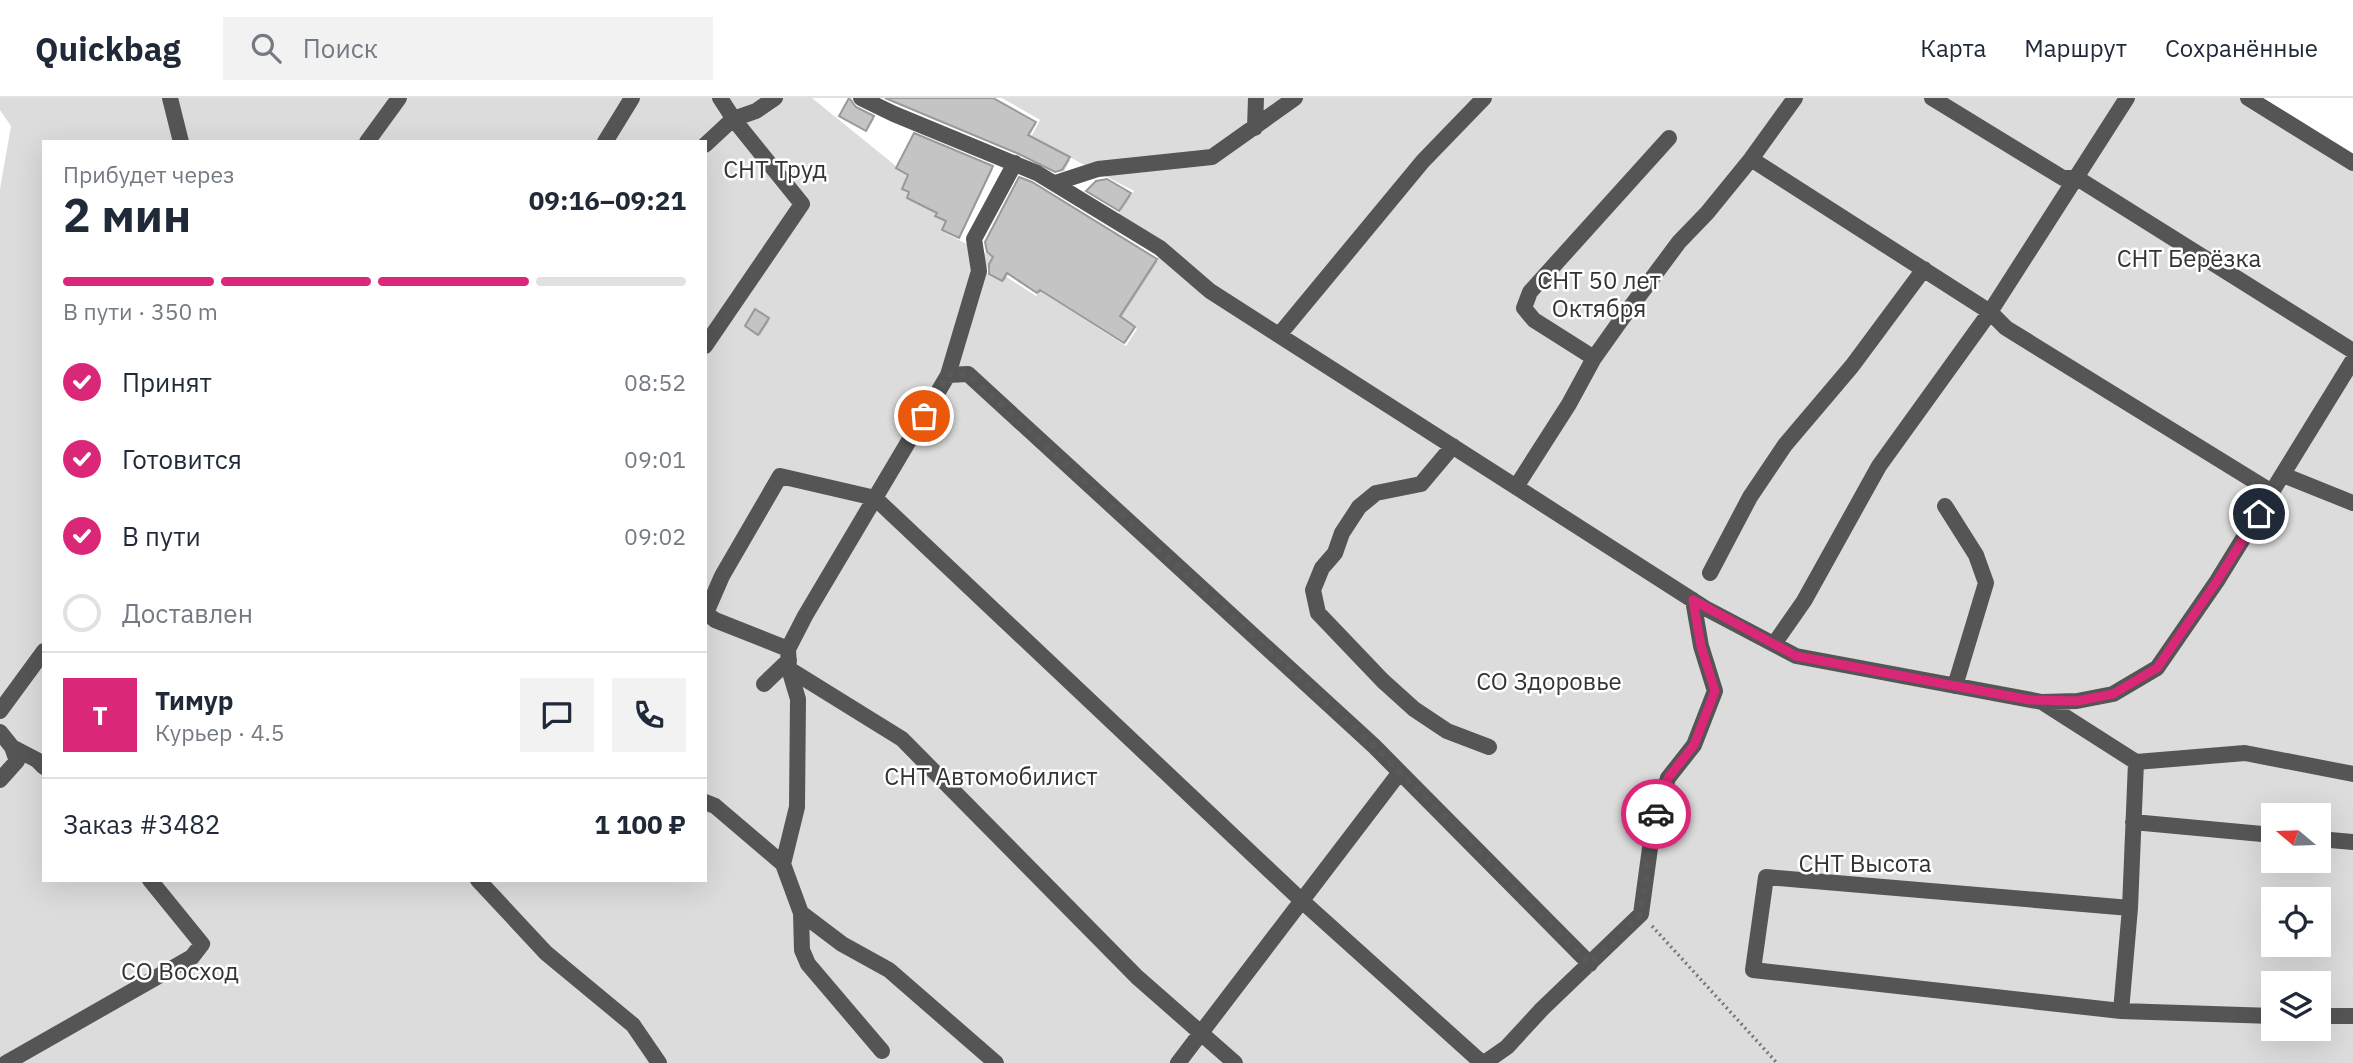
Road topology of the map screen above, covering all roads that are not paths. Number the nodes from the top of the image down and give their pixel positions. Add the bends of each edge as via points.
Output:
1 (170, 98) edge
2 (399, 98) edge
3 (632, 98) edge
4 (720, 98) edge
5 (775, 98) edge
6 (862, 98) edge
7 (1256, 98) edge
8 (1295, 98) edge
9 (1484, 98) edge
10 (1795, 98) edge
11 (1931, 98) edge
12 (2127, 98) edge
13 (2248, 98) edge
14 (733, 119) junction
15 (1255, 128) junction
16 (1669, 138) dead end
17 (180, 140) edge
18 (368, 140) edge
19 (606, 140) edge
20 (707, 143) edge
21 (1751, 159) junction
22 (1015, 163) junction
23 (2353, 163) edge
24 (2077, 178) junction
25 (1055, 183) junction
26 (1924, 269) junction
27 (1990, 312) junction
28 (1279, 335) junction
29 (707, 343) edge
30 (2353, 351) edge
31 (1594, 358) junction
32 (2353, 360) edge
33 (948, 374) junction
34 (1452, 446) junction
35 (2283, 475) junction
36 (1516, 487) junction
37 (2273, 492) junction
38 (875, 498) junction
39 (2353, 503) edge
40 (1945, 506) dead end
41 (1710, 573) dead end
42 (1693, 600) junction
43 (707, 611) edge
44 (707, 614) edge
45 (1774, 644) junction
46 (42, 654) edge
47 (789, 660) junction
48 (764, 684) dead end
49 (1955, 686) junction
50 (2042, 702) junction
51 (0, 711) edge
52 (0, 732) edge
53 (12, 747) junction
54 (1489, 747) dead end
55 (2136, 762) junction
56 (42, 765) edge
57 (1400, 772) junction
58 (2353, 774) edge
59 (0, 780) edge
60 (707, 803) edge
61 (2133, 822) junction
62 (2261, 834) edge
63 (2331, 840) edge
64 (2353, 842) edge
65 (783, 864) junction
66 (152, 882) edge
67 (480, 882) edge
68 (1302, 901) junction
69 (2130, 908) junction
70 (802, 913) junction
71 (1590, 964) junction
72 (2121, 1011) junction
73 (2261, 1016) edge
74 (2331, 1016) edge
75 (2353, 1016) edge
76 (1201, 1032) junction
77 (882, 1051) dead end
78 (6, 1063) edge
79 (659, 1063) edge
80 (996, 1063) edge
81 (1178, 1063) edge
82 (1235, 1063) edge
83 (1483, 1063) edge

1 - 17 street
2 - 18 street
3 - 19 street
4 - 14 street
5 - 14 street
6 - 22 street
7 - 15 street
8 - 15 street
9 - 28 street via 1423,161
10 - 21 street
11 - 24 street via 2063,178
12 - 24 street
13 - 23 street
14 - 20 street
14 - 29 street via 802,204
15 - 25 street via 1212,157 1098,169
16 - 31 street via 1530,292 1524,308 1534,320
21 - 26 street
21 - 31 street via 1679,242
22 - 25 street
22 - 33 street via 974,239 979,271
24 - 27 street
24 - 30 street
25 - 28 street via 1160,248 1210,291
26 - 27 street
26 - 41 street via 1852,366 1785,445 1750,497
27 - 37 street via 2007,328
27 - 45 street via 1879,466 1804,601
28 - 34 street
31 - 36 street
32 - 35 street
33 - 38 street
33 - 57 street via 968,374
34 - 36 street
34 - 54 street via 1421,484 1376,494 1359,507 1313,590 1318,612 1382,681 1447,731
35 - 37 street
35 - 39 street
36 - 42 street
37 - 50 street via 2157,668 2113,694
38 - 43 street via 780,476
38 - 47 street via 805,615
38 - 68 street
40 - 49 street via 1976,555 1986,583
42 - 45 street
42 - 71 street via 1715,691 1694,745 1668,778 1653,826 1641,914
44 - 47 street via 742,629
45 - 49 street via 1796,656
46 - 51 street
47 - 48 street
47 - 65 street via 798,699 797,807
47 - 76 street via 902,738 1138,977
49 - 50 street
50 - 55 street
52 - 53 street
53 - 56 street
53 - 59 street via 17,761
55 - 58 street via 2245,753
55 - 61 street
57 - 68 street
57 - 71 street
60 - 65 street
61 - 62 street
61 - 69 street
63 - 64 street
65 - 70 street
66 - 78 street via 202,944 192,957
67 - 79 street via 546,953 633,1025
68 - 76 street
68 - 83 street
69 - 72 street
69 - 72 street via 1766,877 1753,970
70 - 77 street via 802,950 808,964
70 - 80 street via 842,944 889,970
71 - 83 street via 1507,1047
72 - 73 street
74 - 75 street
76 - 81 street
76 - 82 street

